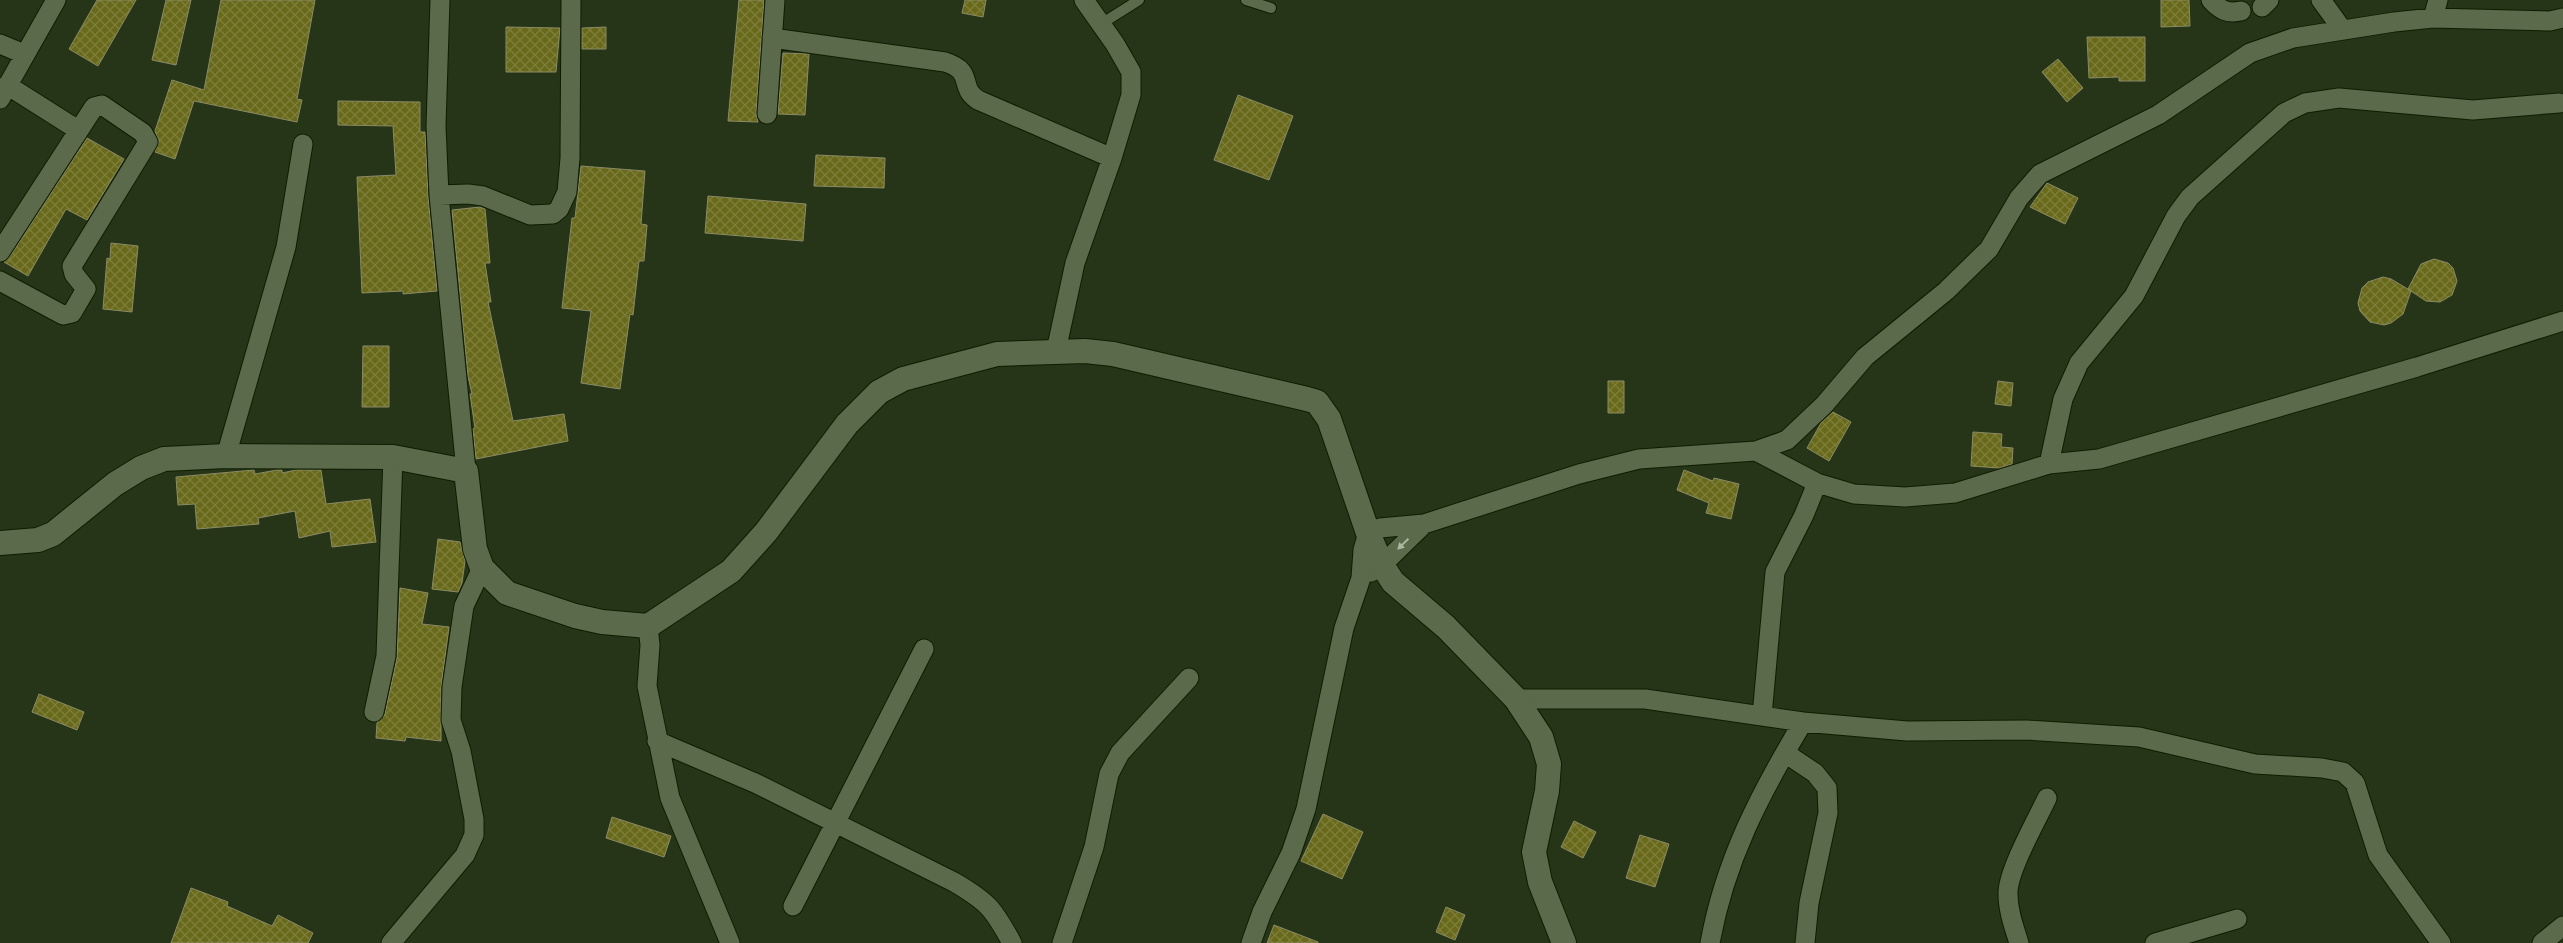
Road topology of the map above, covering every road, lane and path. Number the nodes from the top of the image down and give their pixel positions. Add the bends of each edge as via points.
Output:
1 (56, 0) edge
2 (440, 0) edge
3 (571, 0) edge
4 (775, 0) edge
5 (1084, 0) edge
6 (1139, 0) edge
7 (1246, 0) edge
8 (2211, 0) edge
9 (2321, 0) edge
10 (1271, 8) dead end
11 (2436, 9) edge
12 (2241, 11) dead end
13 (2563, 18) edge
14 (1101, 24) junction
15 (2342, 29) junction
16 (772, 38) junction
17 (0, 44) edge
18 (24, 54) junction
19 (4, 92) edge
20 (2559, 103) dead end
21 (767, 114) dead end
22 (78, 130) junction
23 (303, 144) dead end
24 (1112, 158) junction
25 (438, 195) junction
26 (0, 252) edge
27 (0, 281) edge
28 (2563, 321) edge
29 (1056, 351) junction
30 (1756, 451) junction
31 (226, 456) junction
32 (392, 457) junction
33 (2050, 464) junction
34 (466, 471) junction
35 (1817, 483) junction
36 (1424, 524) junction
37 (1368, 533) junction
38 (0, 543) edge
39 (1382, 565) junction
40 (482, 568) junction
41 (1361, 578) junction
42 (648, 626) junction
43 (924, 649) dead end
44 (1189, 678) dead end
45 (1516, 699) junction
46 (374, 712) dead end
47 (1762, 716) junction
48 (1803, 722) junction
49 (657, 741) junction
50 (1785, 752) junction
51 (2047, 798) dead end
52 (834, 823) junction
53 (793, 906) dead end
54 (2237, 919) dead end
55 (2563, 926) edge
56 (391, 943) edge
57 (730, 943) edge
58 (1012, 943) edge
59 (1062, 943) edge
60 (1251, 943) edge
61 (1564, 943) edge
62 (1710, 943) edge
63 (1805, 943) edge
64 (2019, 943) edge
65 (2155, 943) edge
66 (2441, 943) edge
67 (2542, 943) edge

1 - 18 street
2 - 25 street via 436,126
3 - 25 street via 570,158 564,202 553,214 541,215 510,208 483,196
4 - 16 street
5 - 14 street
6 - 14 lane
7 - 10 lane
8 - 12 street via 2222,11
9 - 15 street
11 - 13 street via 2550,21
11 - 15 street
14 - 24 street via 1131,72 1131,95
15 - 30 street via 2293,38 2250,53 2158,115 2040,174 2019,198 1990,248 1946,291 1865,357 1824,405 1787,440
16 - 21 street
16 - 24 street via 945,62 963,71 971,95 978,100
17 - 18 street
18 - 19 street
19 - 22 street
20 - 33 street via 2473,110 2339,98 2305,103 2284,113 2190,197 2176,216 2134,296 2079,363 2063,399
22 - 26 street
22 - 27 street via 94,107 102,105 143,133 148,142 72,266 86,289 72,313 63,315
23 - 31 street via 286,247
24 - 29 street via 1075,263
25 - 34 street
28 - 33 street via 2099,459
29 - 37 street via 1114,354 1317,402 1329,418
29 - 42 street via 997,354 903,378 879,392 846,424 766,532 731,571
30 - 35 street
30 - 36 street via 1639,459 1579,474
31 - 32 street
31 - 38 street via 164,459 115,484 53,534 38,540
32 - 34 street
32 - 46 street via 386,656
33 - 35 street via 1955,493 1913,497 1854,494
34 - 40 street via 475,549
35 - 47 street via 1775,572
36 - 37 street via 1380,528
36 -> 39 street
37 - 39 street
37 - 41 street
39 - 41 street
39 - 45 street via 1394,582 1446,627
40 - 42 street via 507,593 542,606 602,622
40 - 56 street via 464,606 451,720 461,751 474,819 474,836 465,855
41 - 60 street via 1344,628 1306,809 1291,853 1262,912
42 - 49 street via 647,686
43 - 52 street
44 - 59 street via 1120,753 1108,774 1094,847
45 - 47 street via 1645,699
45 - 61 street via 1541,737 1549,764 1547,791 1534,852 1540,882
47 - 48 street
48 - 50 street
48 - 66 street via 1907,731 2026,730 2139,738 2255,764 2343,772 2355,783 2378,855
49 - 52 street via 755,783
49 - 57 street via 670,798
50 - 62 street via 1766,783 1737,846 1717,905
50 - 63 street via 1815,773 1827,788 1828,813 1809,903
51 - 64 street via 2010,878 2007,893
52 - 53 street
52 - 58 street via 983,899 992,908
54 - 65 street
55 - 67 street

